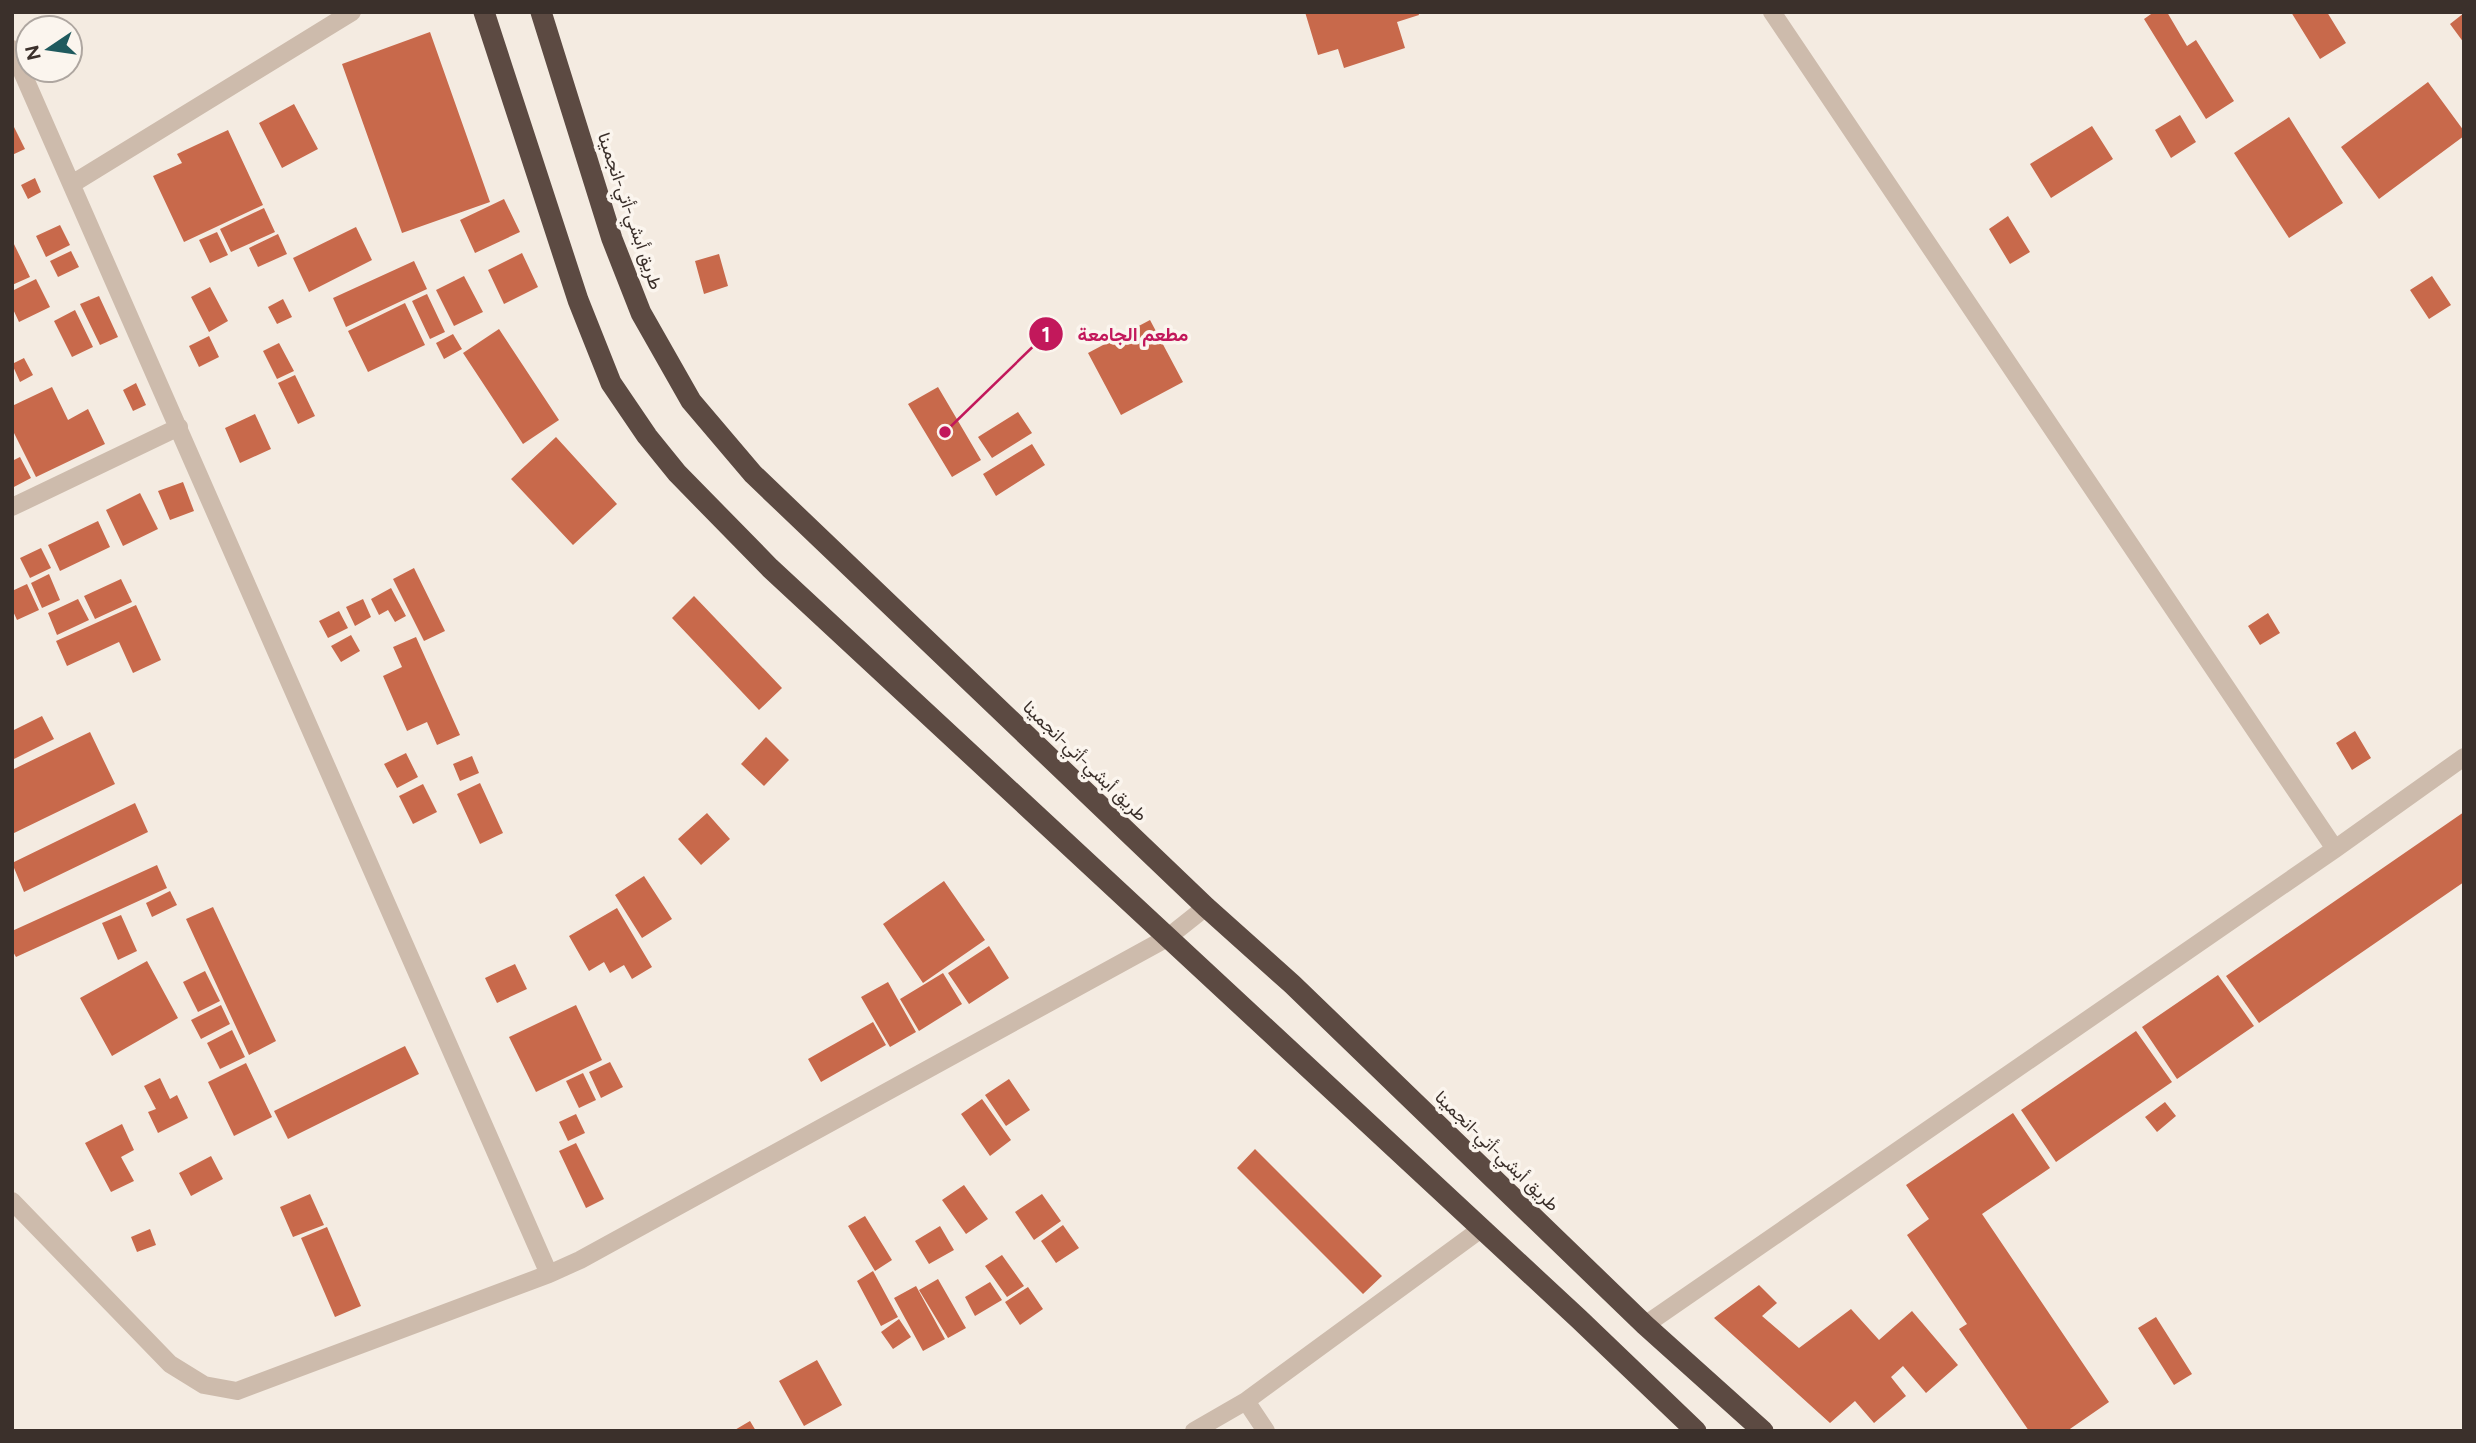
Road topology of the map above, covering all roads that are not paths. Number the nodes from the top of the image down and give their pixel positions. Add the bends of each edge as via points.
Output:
1 (352, 12) edge
2 (484, 12) edge
3 (541, 12) edge
4 (1772, 12) edge
5 (12, 49) edge
6 (72, 184) junction
7 (178, 427) junction
8 (12, 507) edge
9 (2464, 757) edge
10 (2335, 849) junction
11 (1206, 907) junction
12 (1167, 938) junction
13 (12, 1201) edge
14 (1481, 1229) junction
15 (549, 1274) junction
16 (1645, 1325) junction
17 (1246, 1401) junction
18 (1194, 1431) edge
19 (1266, 1431) edge
20 (1696, 1431) edge
21 (1763, 1431) edge

1 - 6 street
2 - 12 highway via 578,300 611,383 647,436 677,474 770,568
3 - 11 highway, طريق أبشي-أتي-انجمينا via 612,239 641,313 691,401 753,474
4 - 10 street
5 - 6 street
6 - 7 street
7 - 8 street
7 - 15 street
9 - 10 street
10 - 16 street
11 - 12 street
11 - 16 highway, طريق أبشي-أتي-انجمينا via 1292,984
12 - 14 highway
12 - 15 street
13 - 15 street via 170,1364 204,1385 237,1391
14 - 17 street
14 - 20 highway
16 - 21 highway, طريق أبشي-أتي-انجمينا
17 - 18 street
17 - 19 street

